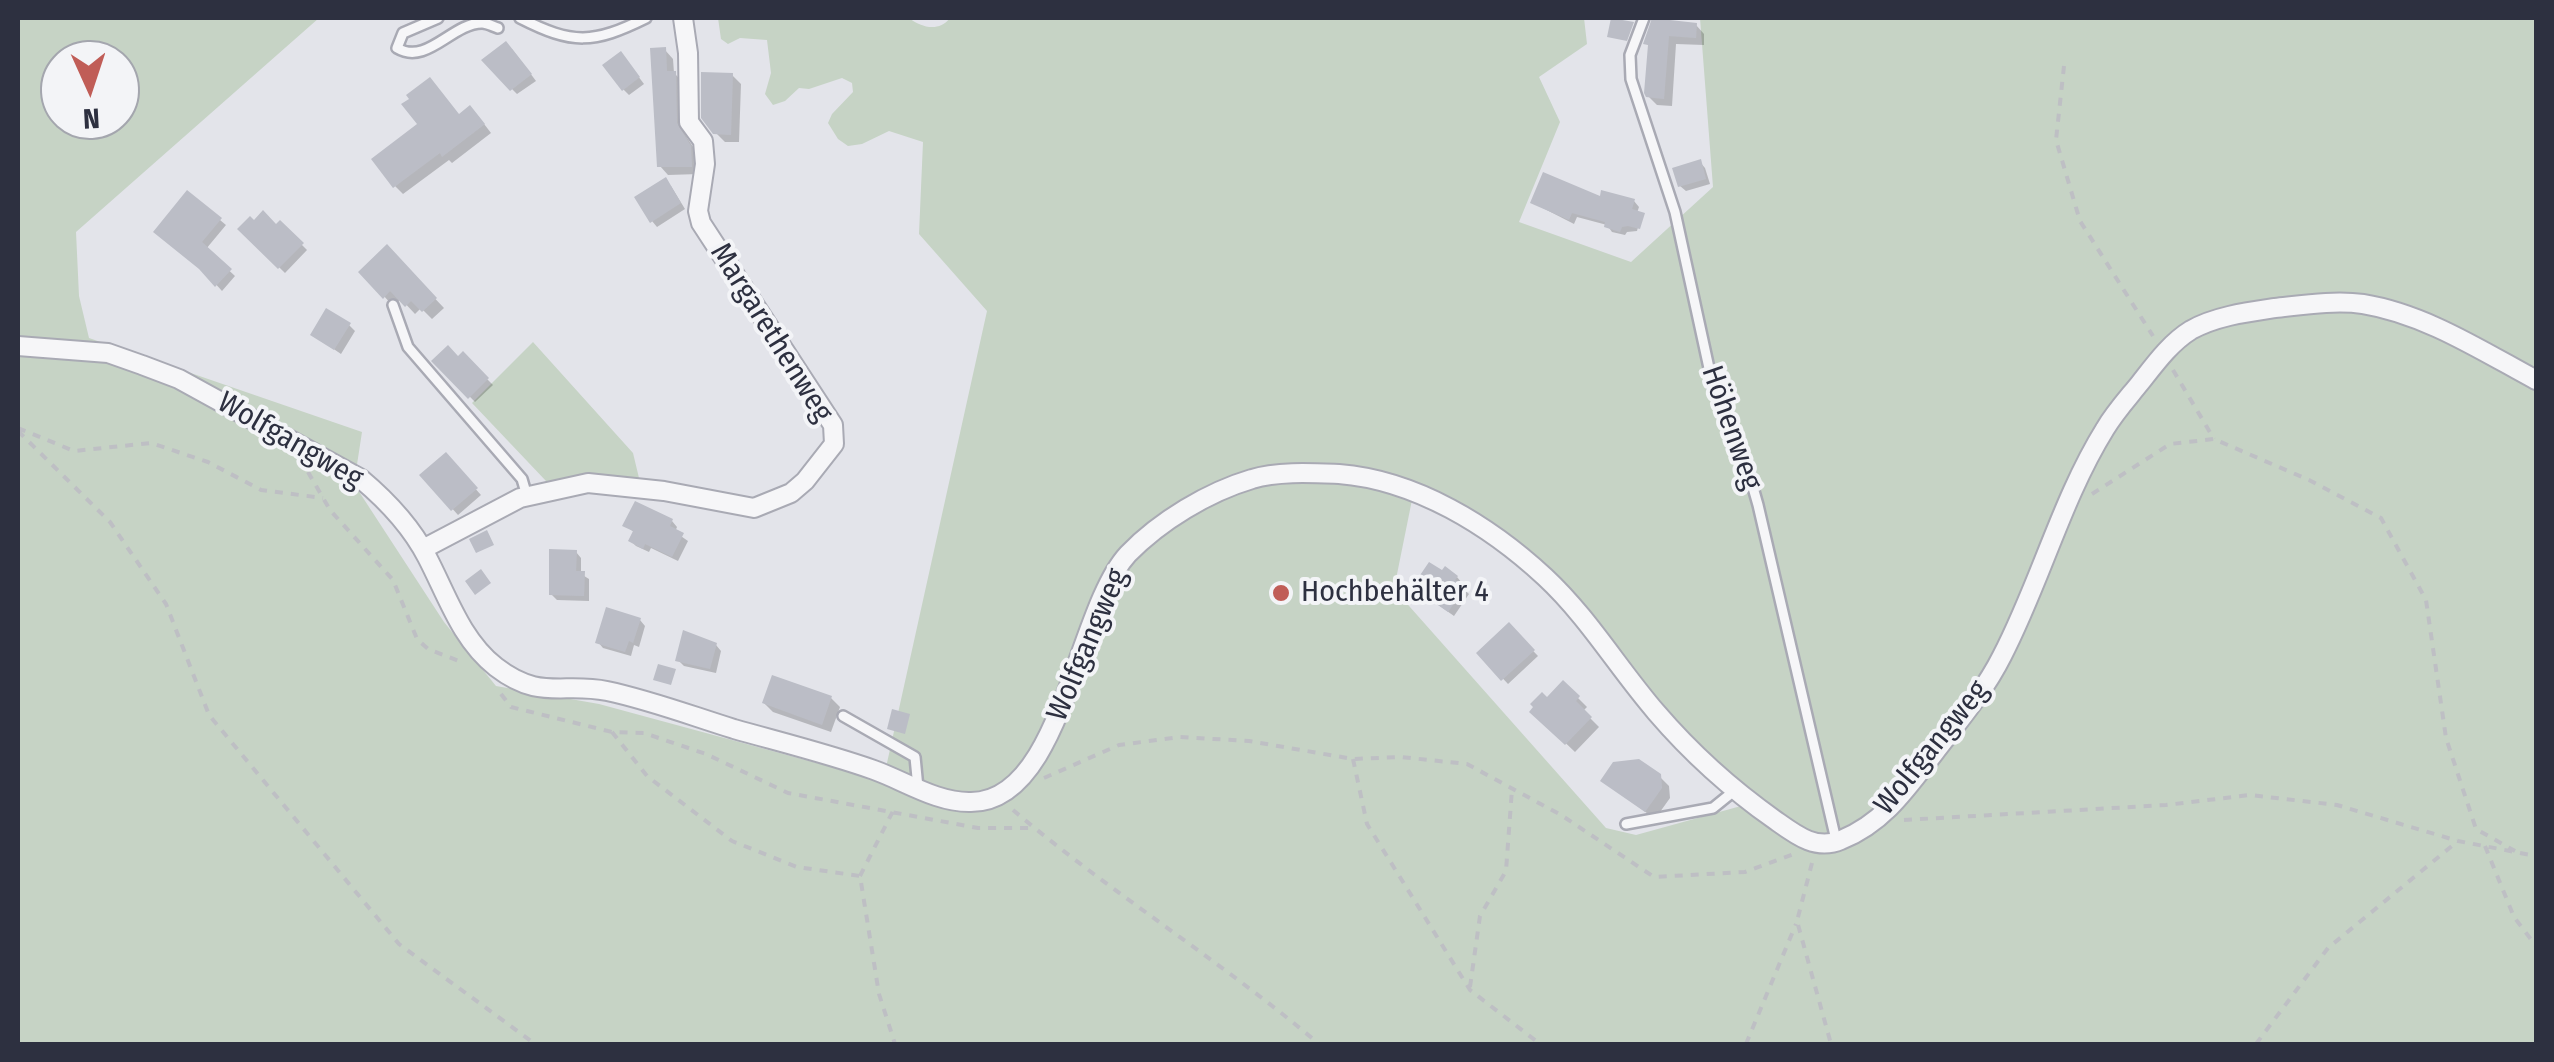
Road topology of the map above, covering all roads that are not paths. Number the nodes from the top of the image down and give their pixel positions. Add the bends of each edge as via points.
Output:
1 (438, 18) edge
2 (520, 18) edge
3 (646, 18) edge
4 (683, 18) edge
5 (1644, 18) edge
6 (498, 28) dead end
7 (393, 305) dead end
8 (18, 346) edge
9 (2536, 380) edge
10 (527, 496) junction
11 (423, 549) junction
12 (843, 716) dead end
13 (918, 788) junction
14 (1734, 790) junction
15 (1626, 824) dead end
16 (1836, 843) junction

1 - 6 lane via 403,32 398,48 418,52 481,23
2 - 3 lane via 589,39
4 - 10 street, Margarethenweg via 689,122 703,140 701,223 833,425 834,444 792,493 754,508 612,484
5 - 16 lane, Höhenweg via 1630,54 1632,79 1675,212 1714,392 1758,505
7 - 10 lane via 408,347 522,479
8 - 11 street, Wolfgangweg via 108,354 179,379 361,479
9 - 16 street, Wolfgangweg via 2410,317 2358,303 2236,314 2192,330 2108,423 2000,660 1963,716 1886,813
10 - 11 street, Margarethenweg
11 - 13 street, Wolfgangweg via 467,634 487,660 527,686 605,690
12 - 13 lane via 915,757
13 - 14 street, Wolfgangweg via 970,803 998,798 1028,770 1053,729 1092,620 1124,558 1201,500 1259,476 1338,474 1393,482 1425,496 1526,560 1577,611 1656,712
14 - 15 lane via 1712,808
14 - 16 street, Wolfgangweg via 1812,843

